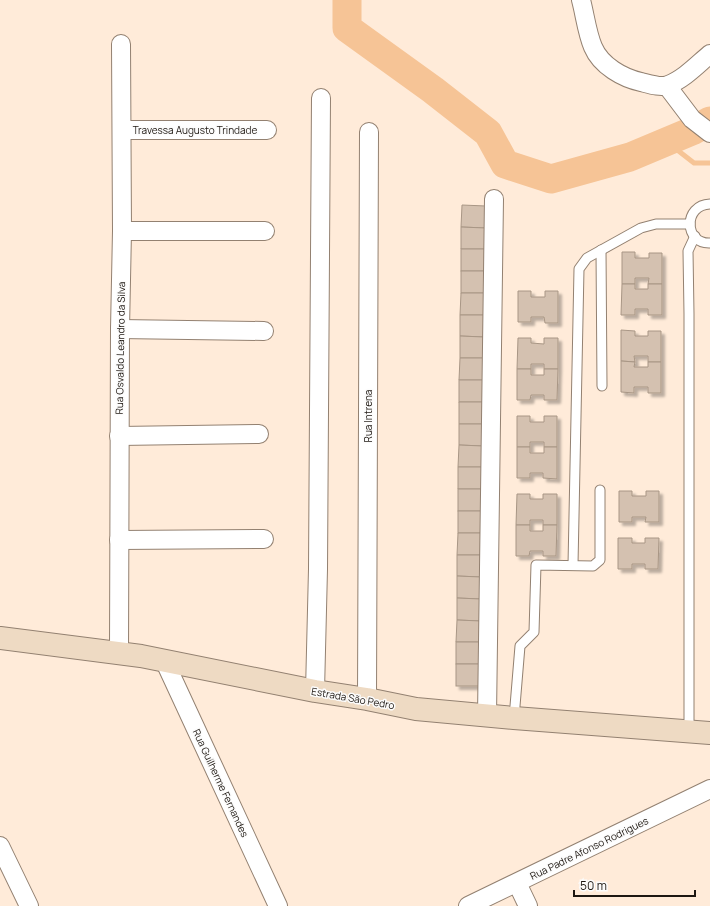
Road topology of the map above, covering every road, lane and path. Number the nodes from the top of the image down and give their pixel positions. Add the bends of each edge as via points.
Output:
1 (581, 0) edge
2 (121, 44) dead end
3 (710, 54) edge
4 (667, 86) junction
5 (321, 98) dead end
6 (122, 130) junction
7 (267, 130) dead end
8 (369, 132) dead end
9 (710, 133) edge
10 (494, 199) dead end
11 (710, 204) edge
12 (690, 224) junction
13 (265, 230) dead end
14 (122, 231) junction
15 (695, 236) junction
16 (710, 243) edge
17 (601, 250) junction
18 (120, 329) junction
19 (264, 331) dead end
20 (602, 386) dead end
21 (259, 434) dead end
22 (119, 436) junction
23 (600, 490) dead end
24 (264, 539) dead end
25 (119, 540) junction
26 (573, 565) junction
27 (0, 638) edge
28 (119, 652) junction
29 (164, 660) junction
30 (315, 691) junction
31 (367, 699) junction
32 (487, 716) junction
33 (514, 718) junction
34 (710, 722) edge
35 (703, 733) edge
36 (710, 789) edge
37 (0, 846) edge
38 (517, 883) junction
39 (29, 906) edge
40 (278, 906) edge
41 (468, 906) edge
42 (528, 906) edge

1 - 4 street via 594,48 600,58 616,72 635,81
2 - 6 street, Rua Osvaldo Leandro da Silva
3 - 4 street
4 - 9 street via 692,119
5 - 30 street
6 - 7 street, Travessa Augusto Trindade
6 - 14 street, Rua Osvaldo Leandro da Silva
8 - 31 street, Rua Intrena
10 - 32 street
11 - 12 lane via 699,207 691,217
12 - 15 lane
12 - 17 lane via 656,224 641,228
13 - 14 street
14 - 18 street, Rua Osvaldo Leandro da Silva
15 - 16 lane
15 - 35 lane via 688,251 689,314
17 - 20 lane
17 - 26 lane via 588,258 579,269
18 - 19 street
18 - 22 street, Rua Osvaldo Leandro da Silva
21 - 22 street
22 - 25 street, Rua Osvaldo Leandro da Silva
23 - 26 lane via 600,560 593,566
24 - 25 street
25 - 28 street, Rua Osvaldo Leandro da Silva
26 - 33 lane via 536,565 534,632 520,646
27 - 28 street, Estrada São Pedro
28 - 29 street, Estrada São Pedro
29 - 30 street, Estrada São Pedro
29 - 40 street, Rua Guilherme Fernandes
30 - 31 street, Estrada São Pedro
31 - 32 street, Estrada São Pedro via 416,709
32 - 33 street, Estrada São Pedro
33 - 35 street, Estrada São Pedro
34 - 35 lane
36 - 38 street, Rua Padre Afonso Rodrigues
37 - 39 street
38 - 41 street, Rua Padre Afonso Rodrigues
38 - 42 street

